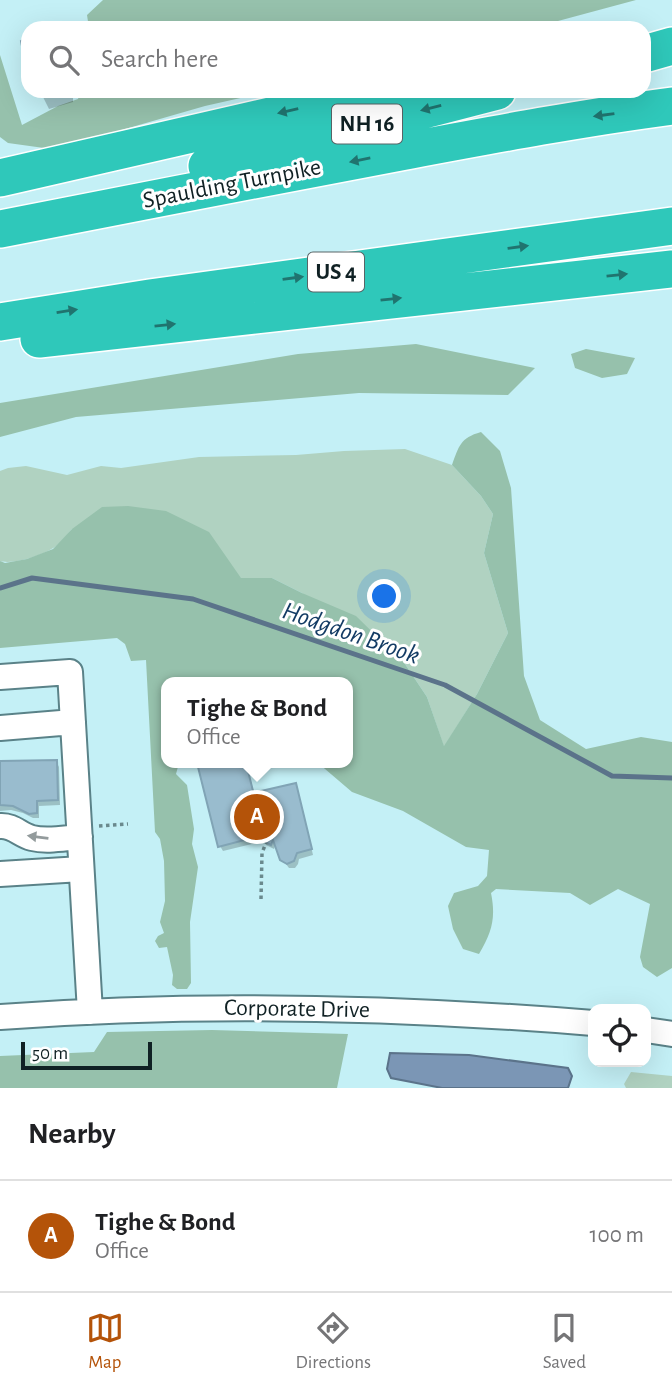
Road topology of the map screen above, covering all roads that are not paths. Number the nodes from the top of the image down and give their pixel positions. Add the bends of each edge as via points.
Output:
1 (672, 29) edge
2 (651, 33) edge
3 (672, 47) edge
4 (651, 52) edge
5 (348, 98) edge
6 (470, 98) edge
7 (672, 106) edge
8 (0, 152) edge
9 (81, 159) junction
10 (0, 178) edge
11 (0, 221) edge
12 (672, 226) edge
13 (0, 229) edge
14 (672, 269) edge
15 (0, 321) edge
16 (0, 344) edge
17 (0, 677) edge
18 (73, 722) junction
19 (0, 728) edge
20 (0, 826) edge
21 (88, 832) junction
22 (81, 869) junction
23 (0, 874) edge
24 (90, 1012) junction
25 (0, 1017) edge
26 (588, 1023) edge
27 (651, 1031) edge
28 (672, 1034) edge

1 - 2 highway
3 - 4 highway
5 -> 9 highway
6 -> 11 highway, NH 16
7 -> 13 highway, Spaulding Turnpike via 528,128
8 - 9 highway
9 - 10 highway
15 -> 12 highway, US 4
16 -> 14 highway
17 - 18 street via 70,672
18 - 19 street
18 - 21 street
21 -> 20 street via 40,839
21 - 22 street
22 - 23 street
22 - 24 street
24 - 25 street, Corporate Drive
24 - 26 street, Corporate Drive via 327,1008
27 - 28 street

